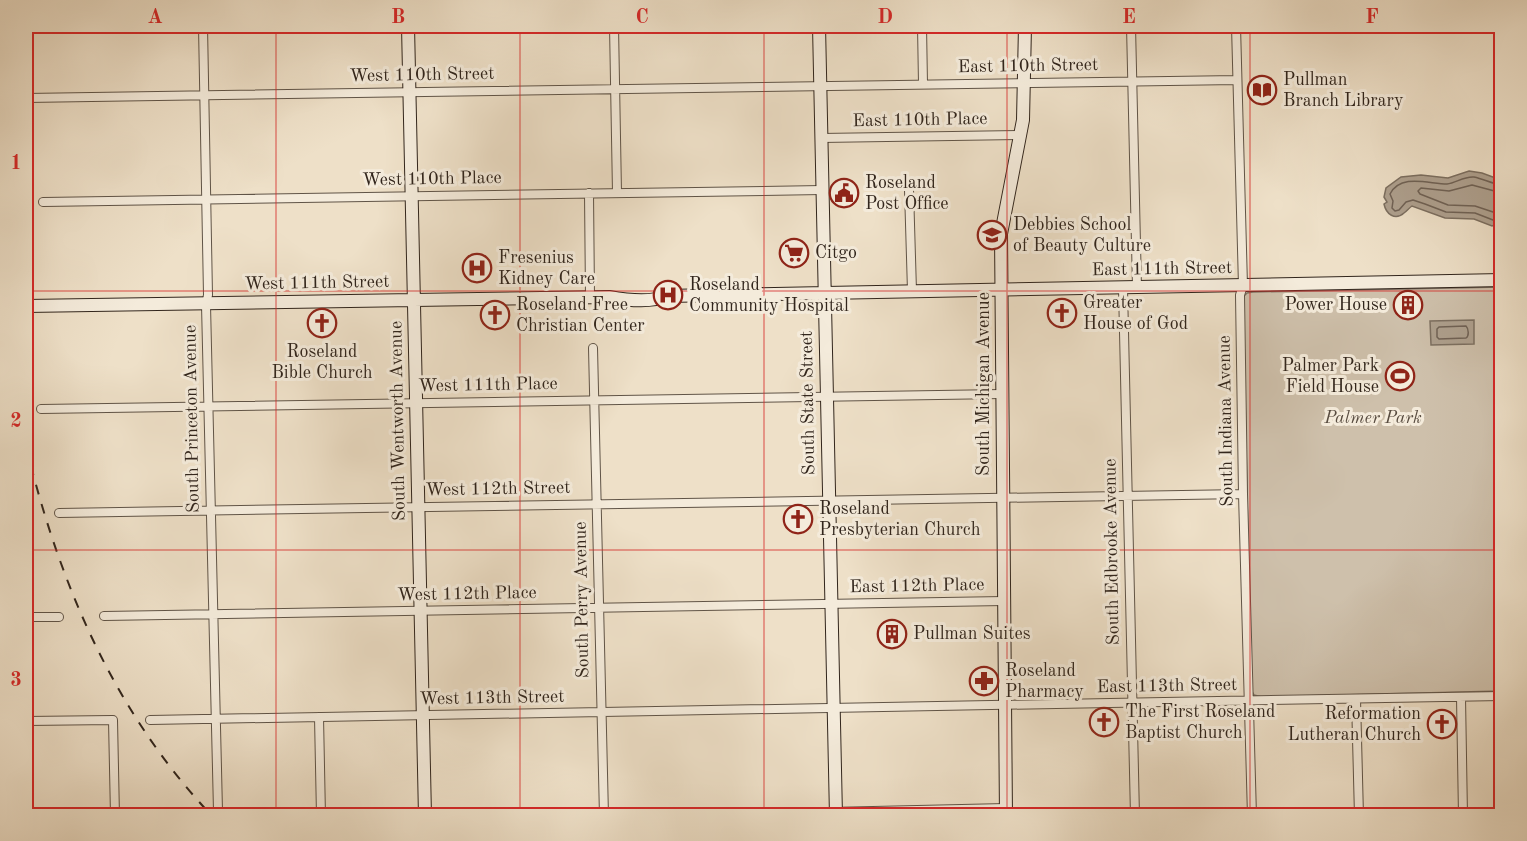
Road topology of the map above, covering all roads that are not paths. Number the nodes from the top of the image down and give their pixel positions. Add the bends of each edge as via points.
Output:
1 (202, 26) edge
2 (408, 26) edge
3 (614, 26) edge
4 (819, 26) edge
5 (922, 26) edge
6 (1025, 26) edge
7 (1131, 26) edge
8 (1236, 26) edge
9 (1237, 80) junction
10 (1133, 81) junction
11 (1024, 83) junction
12 (923, 84) junction
13 (820, 85) junction
14 (615, 88) junction
15 (409, 91) junction
16 (204, 94) junction
17 (26, 98) edge
18 (1020, 135) junction
19 (821, 138) junction
20 (822, 190) junction
21 (909, 190) dead end
22 (589, 193) junction
23 (617, 193) junction
24 (411, 195) junction
25 (206, 198) junction
26 (43, 202) dead end
27 (1502, 280) edge
28 (1243, 286) junction
29 (1123, 288) junction
30 (1137, 288) junction
31 (1001, 290) junction
32 (912, 291) junction
33 (824, 293) junction
34 (590, 297) junction
35 (412, 300) junction
36 (207, 303) junction
37 (26, 306) edge
38 (593, 348) dead end
39 (1002, 394) junction
40 (826, 397) junction
41 (594, 400) junction
42 (416, 403) junction
43 (209, 406) junction
44 (41, 409) dead end
45 (1243, 494) junction
46 (1127, 496) junction
47 (1003, 498) junction
48 (829, 500) junction
49 (597, 504) junction
50 (418, 507) junction
51 (211, 510) junction
52 (59, 513) dead end
53 (1004, 601) junction
54 (831, 604) junction
55 (599, 608) junction
56 (420, 611) junction
57 (213, 615) junction
58 (104, 616) dead end
59 (26, 617) edge
60 (59, 617) dead end
61 (1502, 696) edge
62 (1461, 697) junction
63 (1356, 699) junction
64 (1249, 701) junction
65 (1132, 703) junction
66 (1005, 705) junction
67 (833, 708) junction
68 (602, 712) junction
69 (423, 716) junction
70 (319, 717) junction
71 (216, 719) junction
72 (150, 720) dead end
73 (26, 721) edge
74 (218, 811) dead end
75 (1006, 812) edge
76 (836, 814) edge
77 (115, 816) edge
78 (321, 816) edge
79 (425, 816) edge
80 (604, 816) edge
81 (657, 816) edge
82 (1135, 816) edge
83 (1252, 816) edge
84 (1359, 816) edge
85 (1463, 816) edge

1 - 16 street, South Princeton Avenue
2 - 15 main road, South Wentworth Avenue
3 - 14 street
4 - 13 main road, South State Street
5 - 12 street
6 - 11 main road, South Michigan Avenue
7 - 10 street
8 - 9 street, South Indiana Avenue
9 - 10 street, East 110th Street
9 - 28 street, South Indiana Avenue
10 - 11 street, East 110th Street
10 - 30 street
11 - 12 street, East 110th Street
11 - 18 main road, South Michigan Avenue
12 - 13 street, East 110th Street
13 - 14 street, West 110th Street
13 - 19 main road, South State Street
14 - 15 street, West 110th Street
14 - 23 street
15 - 16 street, West 110th Street
15 - 24 main road, South Wentworth Avenue
16 - 17 street, West 110th Street
16 - 25 street, South Princeton Avenue
18 - 19 street, East 110th Place
18 - 31 main road, South Michigan Avenue via 1002,227
19 - 20 main road, South State Street
20 - 23 street, West 110th Place
20 - 33 main road, South State Street
21 - 32 street
22 - 23 street, West 110th Place
22 - 24 street, West 110th Place
22 - 34 street
24 - 25 street, West 110th Place
24 - 35 main road, South Wentworth Avenue
25 - 26 street, West 110th Place
25 - 36 street, South Princeton Avenue
27 - 28 main road, East 111th Street
28 - 30 main road, East 111th Street
28 - 45 street, South Indiana Avenue
29 - 30 main road, East 111th Street
29 - 31 main road, East 111th Street
29 - 46 street, South Edbrooke Avenue
31 - 32 main road, East 111th Street
31 - 39 main road, South Michigan Avenue
32 - 33 main road, East 111th Street
33 - 34 main road, West 111th Street via 666,296 640,300
33 - 40 main road, South State Street
34 - 35 main road, West 111th Street
35 - 36 main road, West 111th Street
35 - 42 main road, South Wentworth Avenue
36 - 37 main road, West 111th Street
36 - 43 street, South Princeton Avenue
38 - 41 street, South Perry Avenue
39 - 40 street, West 111th Place
39 - 47 main road, South Michigan Avenue
40 - 41 street, West 111th Place
40 - 48 main road, South State Street
41 - 42 street, West 111th Place
41 - 49 street, South Perry Avenue
42 - 43 street, West 111th Place
42 - 50 main road, South Wentworth Avenue
43 - 44 street, West 111th Place
43 - 51 street, South Princeton Avenue
45 - 46 street, West 112th Street
45 - 64 street, South Indiana Avenue
46 - 47 street, West 112th Street
46 - 65 street, South Edbrooke Avenue
47 - 48 street, West 112th Street
47 - 53 main road, South Michigan Avenue
48 - 49 street, West 112th Street
48 - 54 main road, South State Street
49 - 50 street, West 112th Street
49 - 55 street, South Perry Avenue
50 - 51 street, West 112th Street
50 - 56 main road, South Wentworth Avenue
51 - 52 street, West 112th Street
51 - 57 street, South Princeton Avenue
53 - 54 street, East 112th Place
53 - 66 main road, South Michigan Avenue
54 - 55 street, West 112th Place
54 - 67 main road, South State Street
55 - 56 street, West 112th Place
55 - 68 street, South Perry Avenue
56 - 57 street, West 112th Place
56 - 69 main road, South Wentworth Avenue
57 - 58 street, West 112th Place
57 - 71 street, South Princeton Avenue
59 - 60 street
61 - 62 street, East 113th Street
62 - 63 street, East 113th Street
62 - 85 street
63 - 64 street, East 113th Street
63 - 84 street
64 - 65 street, East 113th Street
64 - 83 street, South Indiana Avenue
65 - 66 street, East 113th Street
65 - 82 street, South Edbrooke Avenue
66 - 67 street, East 113th Street
66 - 75 main road, South Michigan Avenue
67 - 68 street, West 113th Street
67 - 76 main road, South State Street
68 - 69 street, West 113th Street
68 - 80 street, South Perry Avenue
69 - 70 street, West 113th Street
69 - 79 main road, South Wentworth Avenue
70 - 71 street, West 113th Street
70 - 78 street
71 - 72 street, West 113th Street
71 - 74 street, South Princeton Avenue
73 - 77 street via 113,720
75 - 76 street
76 - 81 street

